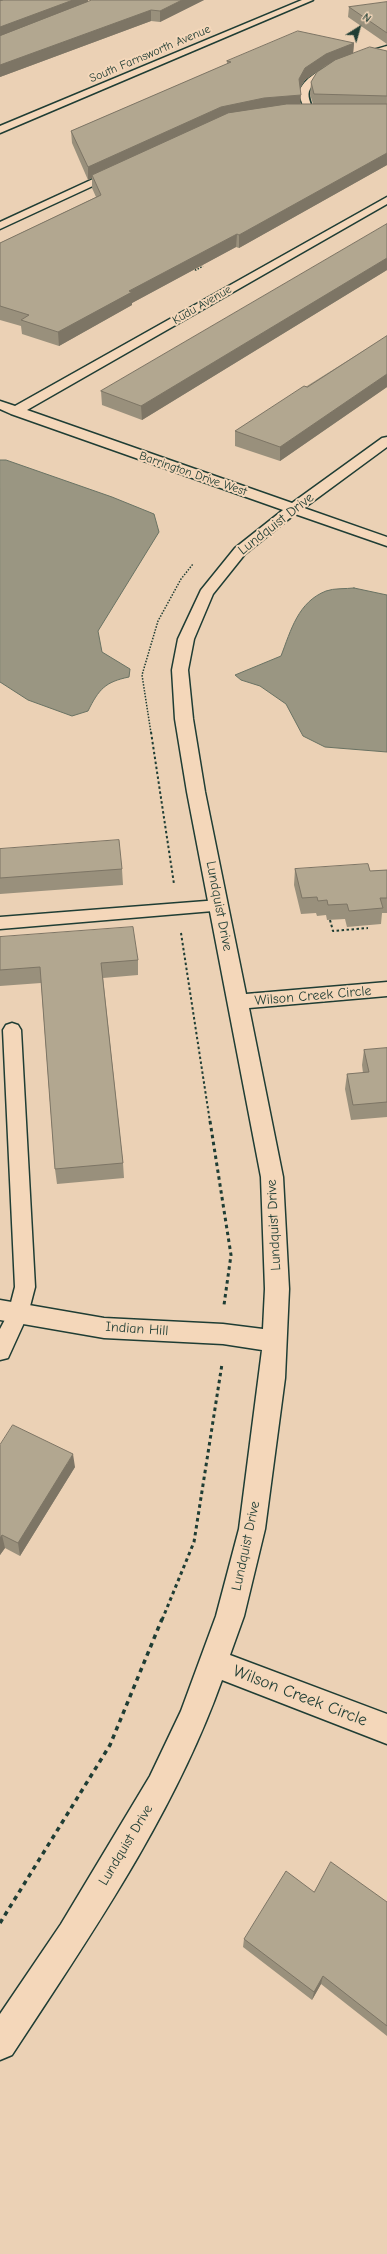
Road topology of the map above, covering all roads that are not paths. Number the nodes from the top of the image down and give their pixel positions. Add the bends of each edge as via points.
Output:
1 (309, 0) edge
2 (387, 49) edge
3 (308, 110) junction
4 (321, 110) edge
5 (294, 111) edge
6 (0, 130) edge
7 (130, 164) edge
8 (387, 200) edge
9 (0, 226) edge
10 (0, 405) edge
11 (16, 411) junction
12 (387, 441) edge
13 (293, 509) junction
14 (387, 542) edge
15 (219, 906) junction
16 (0, 923) edge
17 (387, 989) edge
18 (238, 1002) junction
19 (12, 1030) dead end
20 (9, 1312) edge
21 (275, 1341) junction
22 (0, 1351) edge
23 (214, 1663) junction
24 (387, 1729) edge
25 (0, 2043) edge

1 - 6 street, South Farnsworth Avenue
2 - 3 street via 352,60 314,79 304,90
3 - 4 street
3 - 5 street
7 - 9 street
8 - 11 street, Kudu Avenue
10 - 11 street, Barrington Drive West
11 - 13 street, Barrington Drive West
12 - 13 street, Lundquist Drive
13 - 14 street, Barrington Drive West
13 - 15 street, Lundquist Drive via 240,551 206,593 186,639 180,670 184,719 196,792
15 - 16 lane
15 - 18 street, Lundquist Drive
17 - 18 street, Wilson Creek Circle
18 - 21 street, Lundquist Drive via 272,1178 277,1289
19 - 20 lane via 26,1288
20 - 21 street, Indian Hill via 104,1328 223,1334
20 - 22 lane
21 - 23 street, Lundquist Drive via 252,1529 230,1616
23 - 24 street, Wilson Creek Circle
23 - 25 street, Lundquist Drive via 194,1717 161,1787 72,1935

